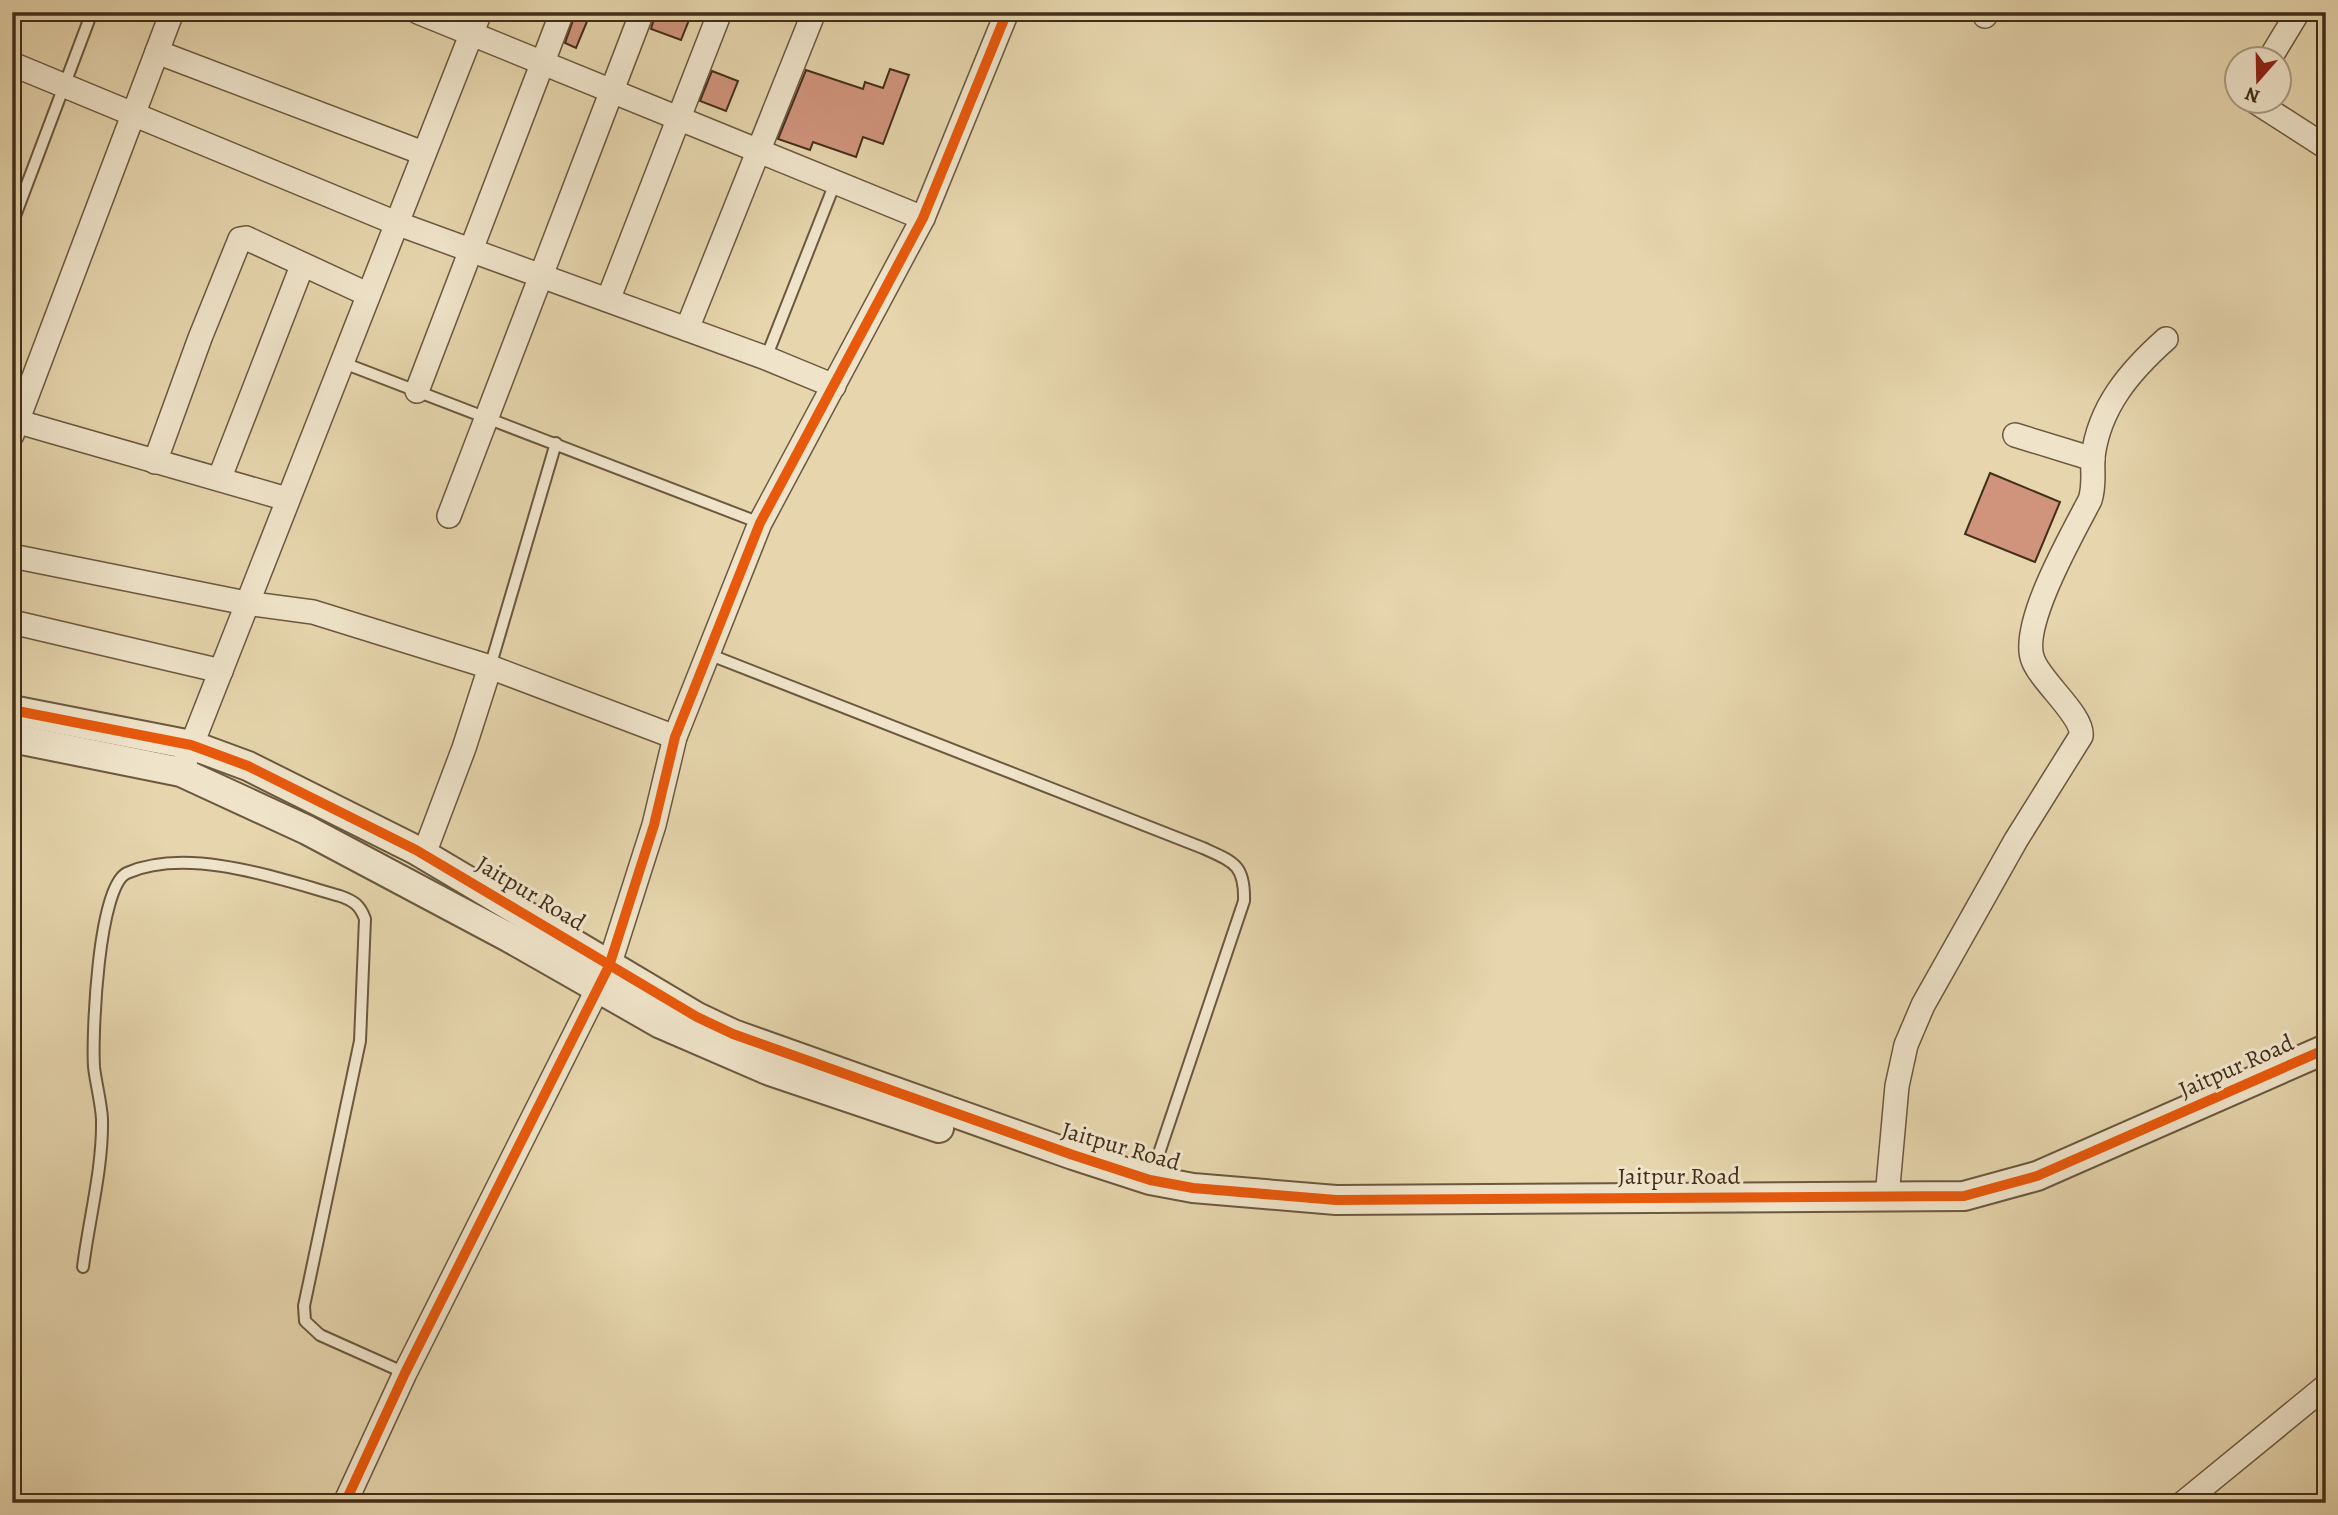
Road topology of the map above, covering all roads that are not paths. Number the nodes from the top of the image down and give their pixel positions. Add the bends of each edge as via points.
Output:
1 (18, 12) edge
2 (92, 12) edge
3 (172, 12) edge
4 (418, 12) edge
5 (480, 12) edge
6 (562, 12) edge
7 (642, 12) edge
8 (720, 12) edge
9 (814, 12) edge
10 (1007, 12) edge
11 (2298, 12) edge
12 (12, 29) edge
13 (471, 35) junction
14 (2277, 46) edge
15 (157, 52) junction
16 (541, 61) junction
17 (12, 64) edge
18 (65, 87) junction
19 (611, 92) junction
20 (133, 116) junction
21 (2278, 116) edge
22 (677, 119) junction
23 (2326, 147) edge
24 (760, 151) junction
25 (423, 153) junction
26 (835, 183) junction
27 (923, 218) junction
28 (396, 223) junction
29 (12, 224) edge
30 (470, 250) junction
31 (302, 265) junction
32 (540, 275) junction
33 (368, 293) junction
34 (608, 300) junction
35 (687, 329) junction
36 (2166, 339) dead end
37 (766, 358) junction
38 (341, 362) junction
39 (834, 386) junction
40 (417, 391) junction
41 (486, 418) junction
42 (14, 425) edge
43 (2015, 435) dead end
44 (556, 443) junction
45 (2093, 459) junction
46 (155, 462) junction
47 (220, 477) junction
48 (287, 499) junction
49 (449, 516) dead end
50 (760, 523) junction
51 (12, 556) edge
52 (246, 603) junction
53 (12, 622) edge
54 (708, 654) junction
55 (490, 667) junction
56 (222, 671) junction
57 (12, 710) edge
58 (675, 737) junction
59 (12, 738) edge
60 (191, 746) junction
61 (181, 772) junction
62 (424, 854) junction
63 (604, 977) junction
64 (2326, 1049) edge
65 (2326, 1065) edge
66 (1150, 1180) junction
67 (1887, 1197) junction
68 (83, 1267) dead end
69 (405, 1373) junction
70 (2326, 1386) edge
71 (345, 1503) edge
72 (2183, 1503) edge

1 - 12 lane
2 - 18 lane
3 - 15 street
4 - 13 street
5 - 13 street
6 - 16 street
7 - 19 street
8 - 22 street
9 - 24 street
10 - 27 street
11 - 14 street
13 - 16 street
13 - 25 street
15 - 20 street
15 - 25 street
16 - 19 street
16 - 30 street
17 - 18 street
18 - 20 street
18 - 29 lane
19 - 22 street
19 - 32 street
20 - 28 street
20 - 42 street
21 - 23 street
22 - 24 street
22 - 34 street
24 - 26 street
24 - 35 street
25 - 28 street
26 - 27 street
26 - 37 lane
27 - 39 street
28 - 30 street
28 - 33 street
30 - 32 street
30 - 40 street
31 - 33 street
31 - 46 street via 240,239
31 - 47 street
32 - 34 street
32 - 41 street
33 - 38 street
34 - 35 street
35 - 37 street
36 - 45 street via 2128,375 2109,403
37 - 39 street
38 - 40 lane
38 - 48 street
39 - 50 street
40 - 41 lane
41 - 44 lane
41 - 49 street
42 - 46 street
43 - 45 street
44 - 50 lane
44 - 55 lane
45 - 67 street via 2090,500 2050,577 2031,645 2031,658 2039,673 2080,723 2081,736 1923,1005 1906,1045 1897,1086
46 - 47 street
47 - 48 street
48 - 52 street
50 - 54 street
51 - 52 street
52 - 55 street via 313,612
52 - 56 street
53 - 56 street
54 - 58 street
54 - 66 lane via 1203,848 1240,869 1244,901
55 - 58 street
55 - 62 street
56 - 60 street
57 - 60 street, Jaitpur Road
58 - 63 street via 653,825
59 - 61 street, Jaitpur Road
60 - 61 street
60 - 62 street, Jaitpur Road via 248,766
61 - 63 street, Jaitpur Road via 307,830 510,938
62 - 63 street, Jaitpur Road via 550,927
63 - 65 street, Jaitpur Road via 661,1024 770,1071 1134,1192 1177,1201 1315,1214 1984,1208
63 - 66 street, Jaitpur Road via 733,1034
63 - 69 street
64 - 67 street, Jaitpur Road via 2016,1184 1964,1196
66 - 67 street, Jaitpur Road via 1336,1200
68 - 69 lane via 102,1118 93,1024 108,903 118,879 154,867 211,865 241,868 340,896 354,901 365,919 360,1041 304,1306 305,1321 320,1335
69 - 71 street
70 - 72 street

